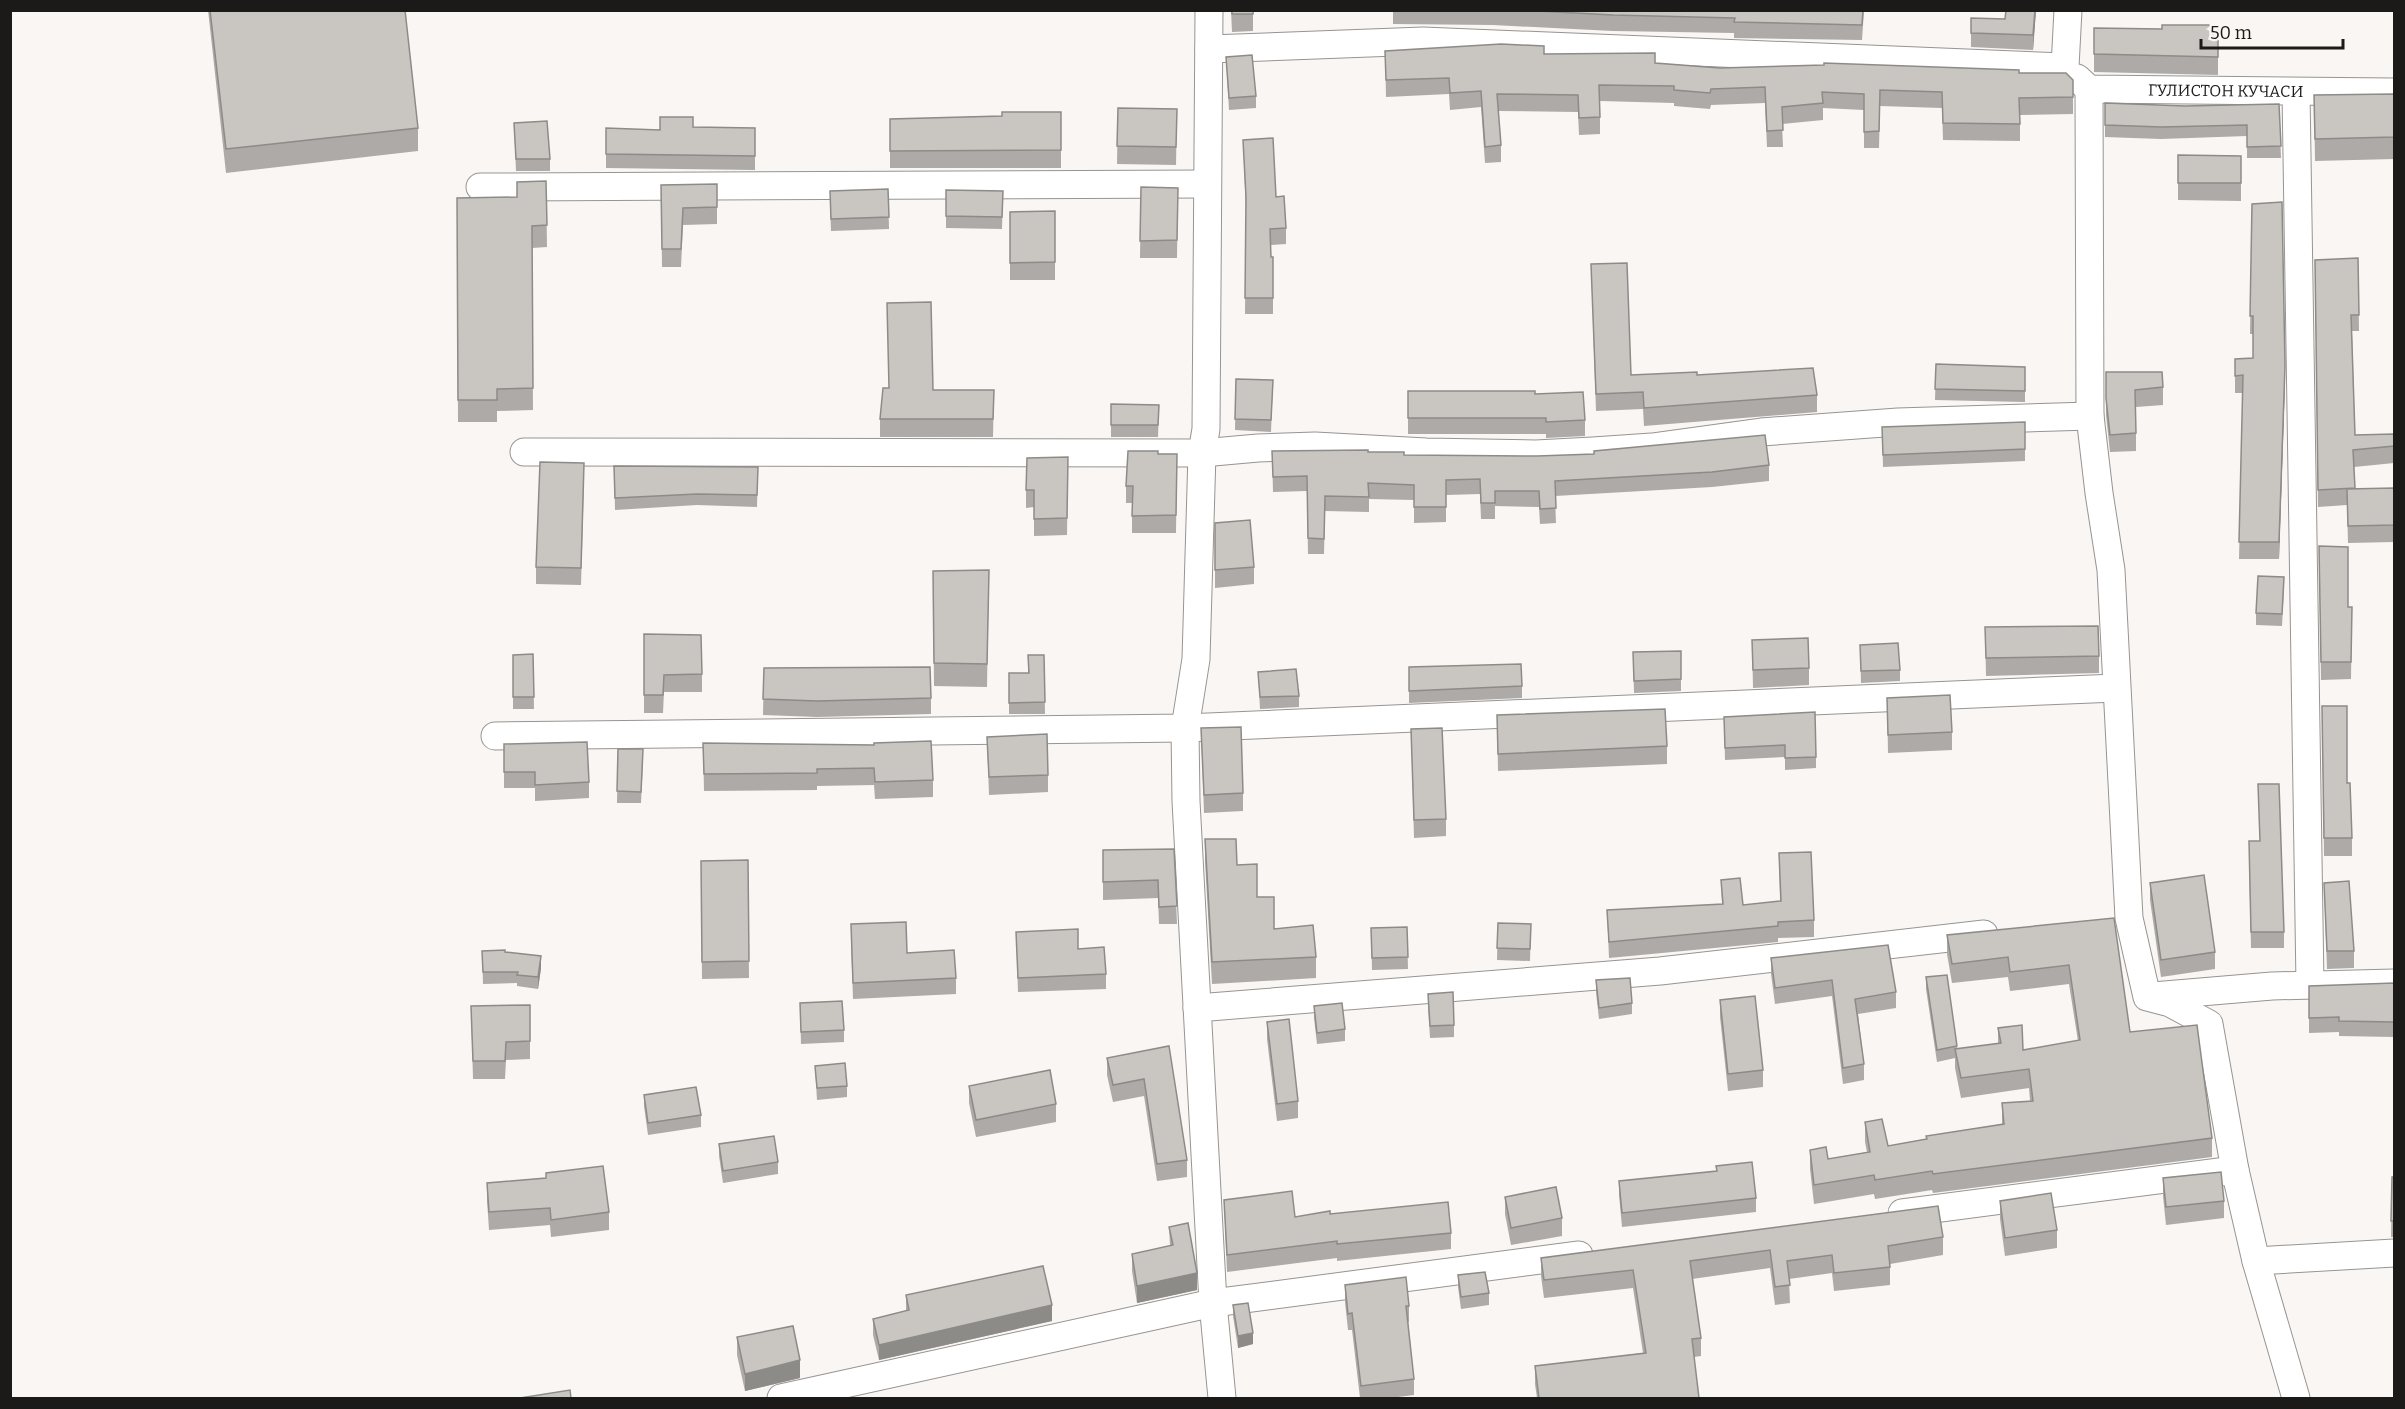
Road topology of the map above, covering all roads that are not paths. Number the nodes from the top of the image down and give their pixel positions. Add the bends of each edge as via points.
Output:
1 (1209, 10) edge
2 (2068, 10) edge
3 (1209, 49) junction
4 (2065, 67) junction
5 (2089, 89) junction
6 (2296, 92) junction
7 (2394, 92) edge
8 (1207, 184) junction
9 (480, 187) dead end
10 (2090, 416) junction
11 (1204, 441) junction
12 (524, 452) dead end
13 (2116, 687) junction
14 (1185, 728) junction
15 (495, 736) dead end
16 (2012, 931) edge
17 (2394, 983) edge
18 (2310, 984) junction
19 (2147, 997) junction
20 (1197, 1008) junction
21 (2235, 1170) junction
22 (1879, 1216) edge
23 (1605, 1252) edge
24 (2394, 1253) edge
25 (2256, 1261) junction
26 (1213, 1303) junction
27 (781, 1398) edge
28 (1222, 1398) edge
29 (2296, 1398) edge

1 - 3 street
2 - 4 street
3 - 4 street via 1423,41
3 - 8 street
4 - 5 street
5 - 6 street, ГУЛИСТОН КУЧАСИ
5 - 10 street
6 - 7 street, ГУЛИСТОН КУЧАСИ
6 - 18 street
8 - 9 street
8 - 11 street
10 - 11 street via 1898,422 1761,432 1652,447 1536,454 1316,446 1258,448
10 - 13 street via 2110,570
11 - 12 street
11 - 14 street via 1196,659
13 - 14 street
13 - 19 street via 2118,919
14 - 15 street
14 - 20 street
16 - 20 street via 1660,971
17 - 18 street
18 - 19 street
19 - 21 street via 2170,1003 2209,1024
20 - 26 street
21 - 22 street
21 - 25 street
23 - 26 street
24 - 25 street
25 - 29 street
26 - 27 street
26 - 28 street

